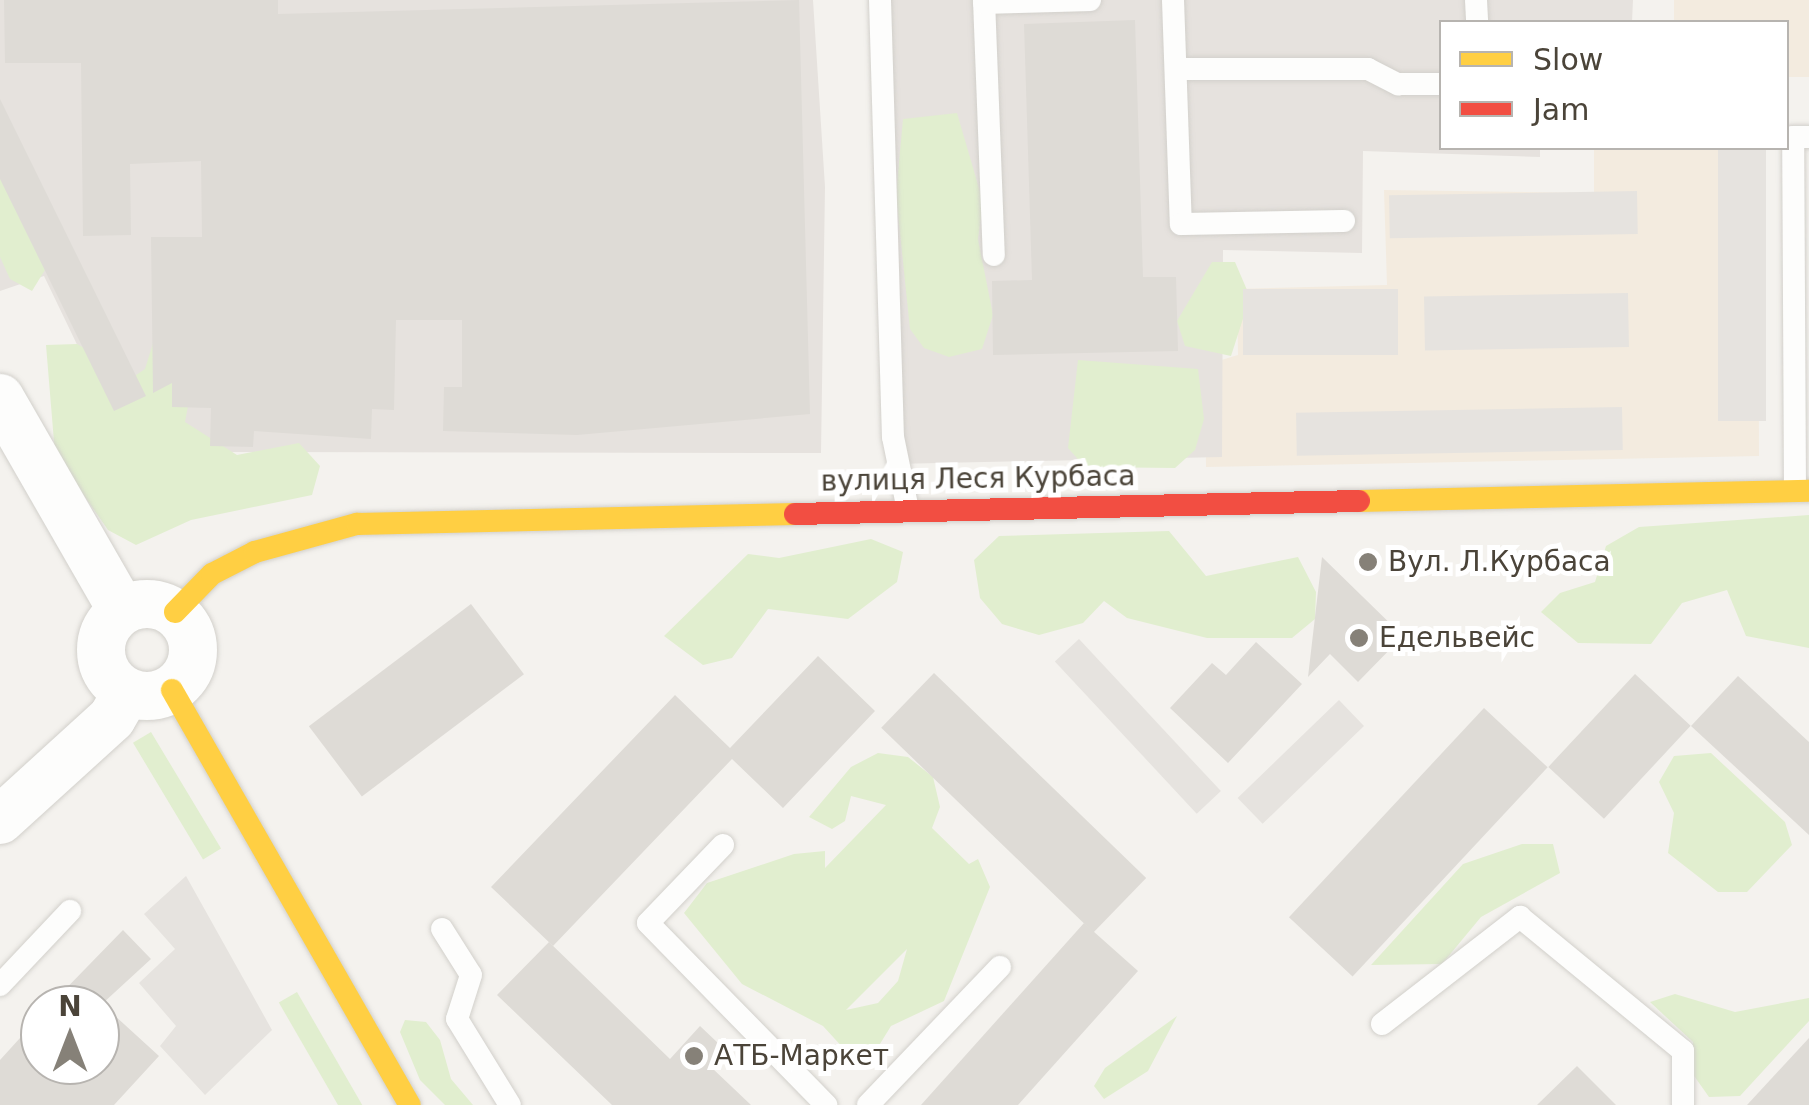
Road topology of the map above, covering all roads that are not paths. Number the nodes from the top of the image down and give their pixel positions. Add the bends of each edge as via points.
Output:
1 (880, 0) edge
2 (1090, 0) edge
3 (1173, 0) edge
4 (984, 2) edge
5 (1176, 69) junction
6 (1439, 84) edge
7 (1809, 137) edge
8 (1344, 220) dead end
9 (994, 254) dead end
10 (0, 398) edge
11 (1802, 491) edge
12 (908, 510) junction
13 (122, 610) junction
14 (175, 612) junction
15 (150, 691) junction
16 (0, 820) edge
17 (722, 845) dead end
18 (70, 911) dead end
19 (442, 929) dead end
20 (1000, 968) dead end
21 (0, 985) edge
22 (1382, 1024) dead end
23 (410, 1105) edge
24 (510, 1105) edge
25 (826, 1105) edge
26 (868, 1105) edge
27 (1683, 1105) edge

1 - 12 lane via 893,438
2 - 4 lane
3 - 5 lane
4 - 9 lane
5 - 6 lane via 1368,69 1398,84
5 - 8 lane via 1182,224
7 - 11 lane via 1794,137
10 - 13 street
11 - 12 street, вулиця Леся Курбаса
12 - 14 street, вулиця Леся Курбаса via 357,524 255,552 212,574
13 - 14 street via 158,604
13 - 15 street via 108,623 100,658
14 - 15 street via 193,660
15 - 16 street
15 - 23 street
17 - 25 lane via 648,924
18 - 21 lane
19 - 24 lane via 471,975 457,1019
20 - 26 lane
22 - 27 lane via 1520,917 1683,1051

